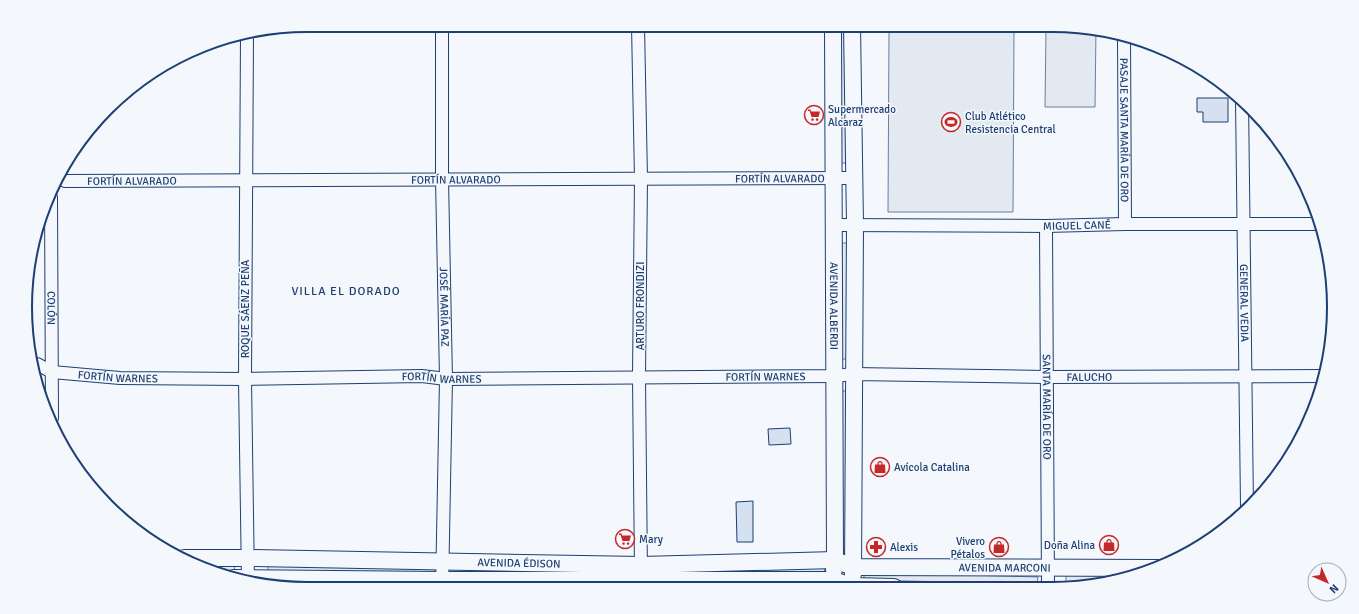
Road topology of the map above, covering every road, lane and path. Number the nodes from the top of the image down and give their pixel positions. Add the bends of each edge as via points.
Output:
1 (442, 32) edge
2 (638, 32) edge
3 (833, 32) edge
4 (852, 32) edge
5 (247, 38) edge
6 (1124, 41) edge
7 (1244, 111) edge
8 (834, 177) junction
9 (854, 178) junction
10 (442, 179) junction
11 (641, 179) junction
12 (63, 180) edge
13 (246, 181) junction
14 (51, 207) edge
15 (1125, 224) junction
16 (1244, 224) junction
17 (1314, 224) edge
18 (834, 225) junction
19 (855, 225) junction
20 (1046, 226) junction
21 (38, 364) edge
22 (52, 372) junction
23 (854, 374) junction
24 (834, 376) junction
25 (1318, 376) edge
26 (639, 377) junction
27 (1047, 377) junction
28 (1245, 377) junction
29 (245, 379) junction
30 (446, 379) junction
31 (52, 409) edge
32 (1247, 500) edge
33 (195, 558) edge
34 (248, 558) junction
35 (835, 560) junction
36 (443, 561) junction
37 (853, 567) junction
38 (1048, 568) junction
39 (1137, 568) edge
40 (244, 575) edge
41 (641, 578) edge
42 (269, 580) edge
43 (362, 582) edge
44 (442, 582) edge
45 (508, 582) edge
46 (768, 582) edge
47 (832, 582) edge
48 (853, 582) edge
49 (1048, 582) edge

1 - 10 street, JOSÉ MARÍA PAZ
2 - 11 street, ARTURO FRONDIZI
3 - 8 main road, AVENIDA ALBERDI
4 - 9 main road, AVENIDA ALBERDI
5 - 13 street, ROQUE SÁENZ PEÑA
6 - 15 street, PASAJE SANTA MARÍA DE ORO
7 - 16 street, GENERAL VEDIA
8 - 9 street, FORTÍN ALVARADO
8 - 11 street, FORTÍN ALVARADO
8 - 18 main road, AVENIDA ALBERDI
9 - 19 main road, AVENIDA ALBERDI
10 - 11 street, FORTÍN ALVARADO
10 - 13 street, FORTÍN ALVARADO
10 - 30 street, JOSÉ MARÍA PAZ
11 - 26 street, ARTURO FRONDIZI
12 - 13 street, FORTÍN ALVARADO
13 - 29 street, ROQUE SÁENZ PEÑA
14 - 22 street, COLÓN
15 - 16 street, MIGUEL CANÉ
15 - 20 street, MIGUEL CANÉ
16 - 17 street, MIGUEL CANÉ
16 - 28 street, GENERAL VEDIA
18 - 19 street, MIGUEL CANÉ
18 - 24 main road, AVENIDA ALBERDI
19 - 20 street, MIGUEL CANÉ
19 - 23 main road, AVENIDA ALBERDI
20 - 27 street, SANTA MARÍA DE ORO
21 - 22 street, FORTÍN WARNES
22 - 29 street, FORTÍN WARNES via 120,378
22 - 31 street, COLÓN
23 - 24 street, FORTÍN WARNES
23 - 27 street, FALUCHO
23 - 37 main road, AVENIDA ALBERDI
24 - 26 street, FORTÍN WARNES
24 - 35 main road, AVENIDA ALBERDI
25 - 28 street, FALUCHO
26 - 30 street, FORTÍN WARNES
26 - 41 street, ARTURO FRONDIZI
27 - 28 street, FALUCHO
27 - 38 street, SANTA MARÍA DE ORO
28 - 32 street, GENERAL VEDIA
29 - 30 street, FORTÍN WARNES via 422,376
29 - 34 street, ROQUE SÁENZ PEÑA
30 - 36 street, JOSÉ MARÍA PAZ
33 - 34 main road, AVENIDA ÉDISON
34 - 36 main road, AVENIDA ÉDISON
34 - 40 street, ROQUE SÁENZ PEÑA
35 - 37 main road, AVENIDA ÉDISON
35 - 41 main road, AVENIDA ÉDISON
35 - 47 main road, AVENIDA ALBERDI
36 - 41 main road, AVENIDA ÉDISON
36 - 44 street, JOSÉ MARÍA PAZ
37 - 38 main road, AVENIDA MARCONI
37 - 48 main road, AVENIDA ALBERDI
38 - 39 main road, AVENIDA MARCONI
38 - 49 street, SANTA MARÍA DE ORO
41 - 45 main road, AVENIDA ÉDISON
41 - 46 main road, AVENIDA ÉDISON
42 - 43 main road, AVENIDA ÉDISON

